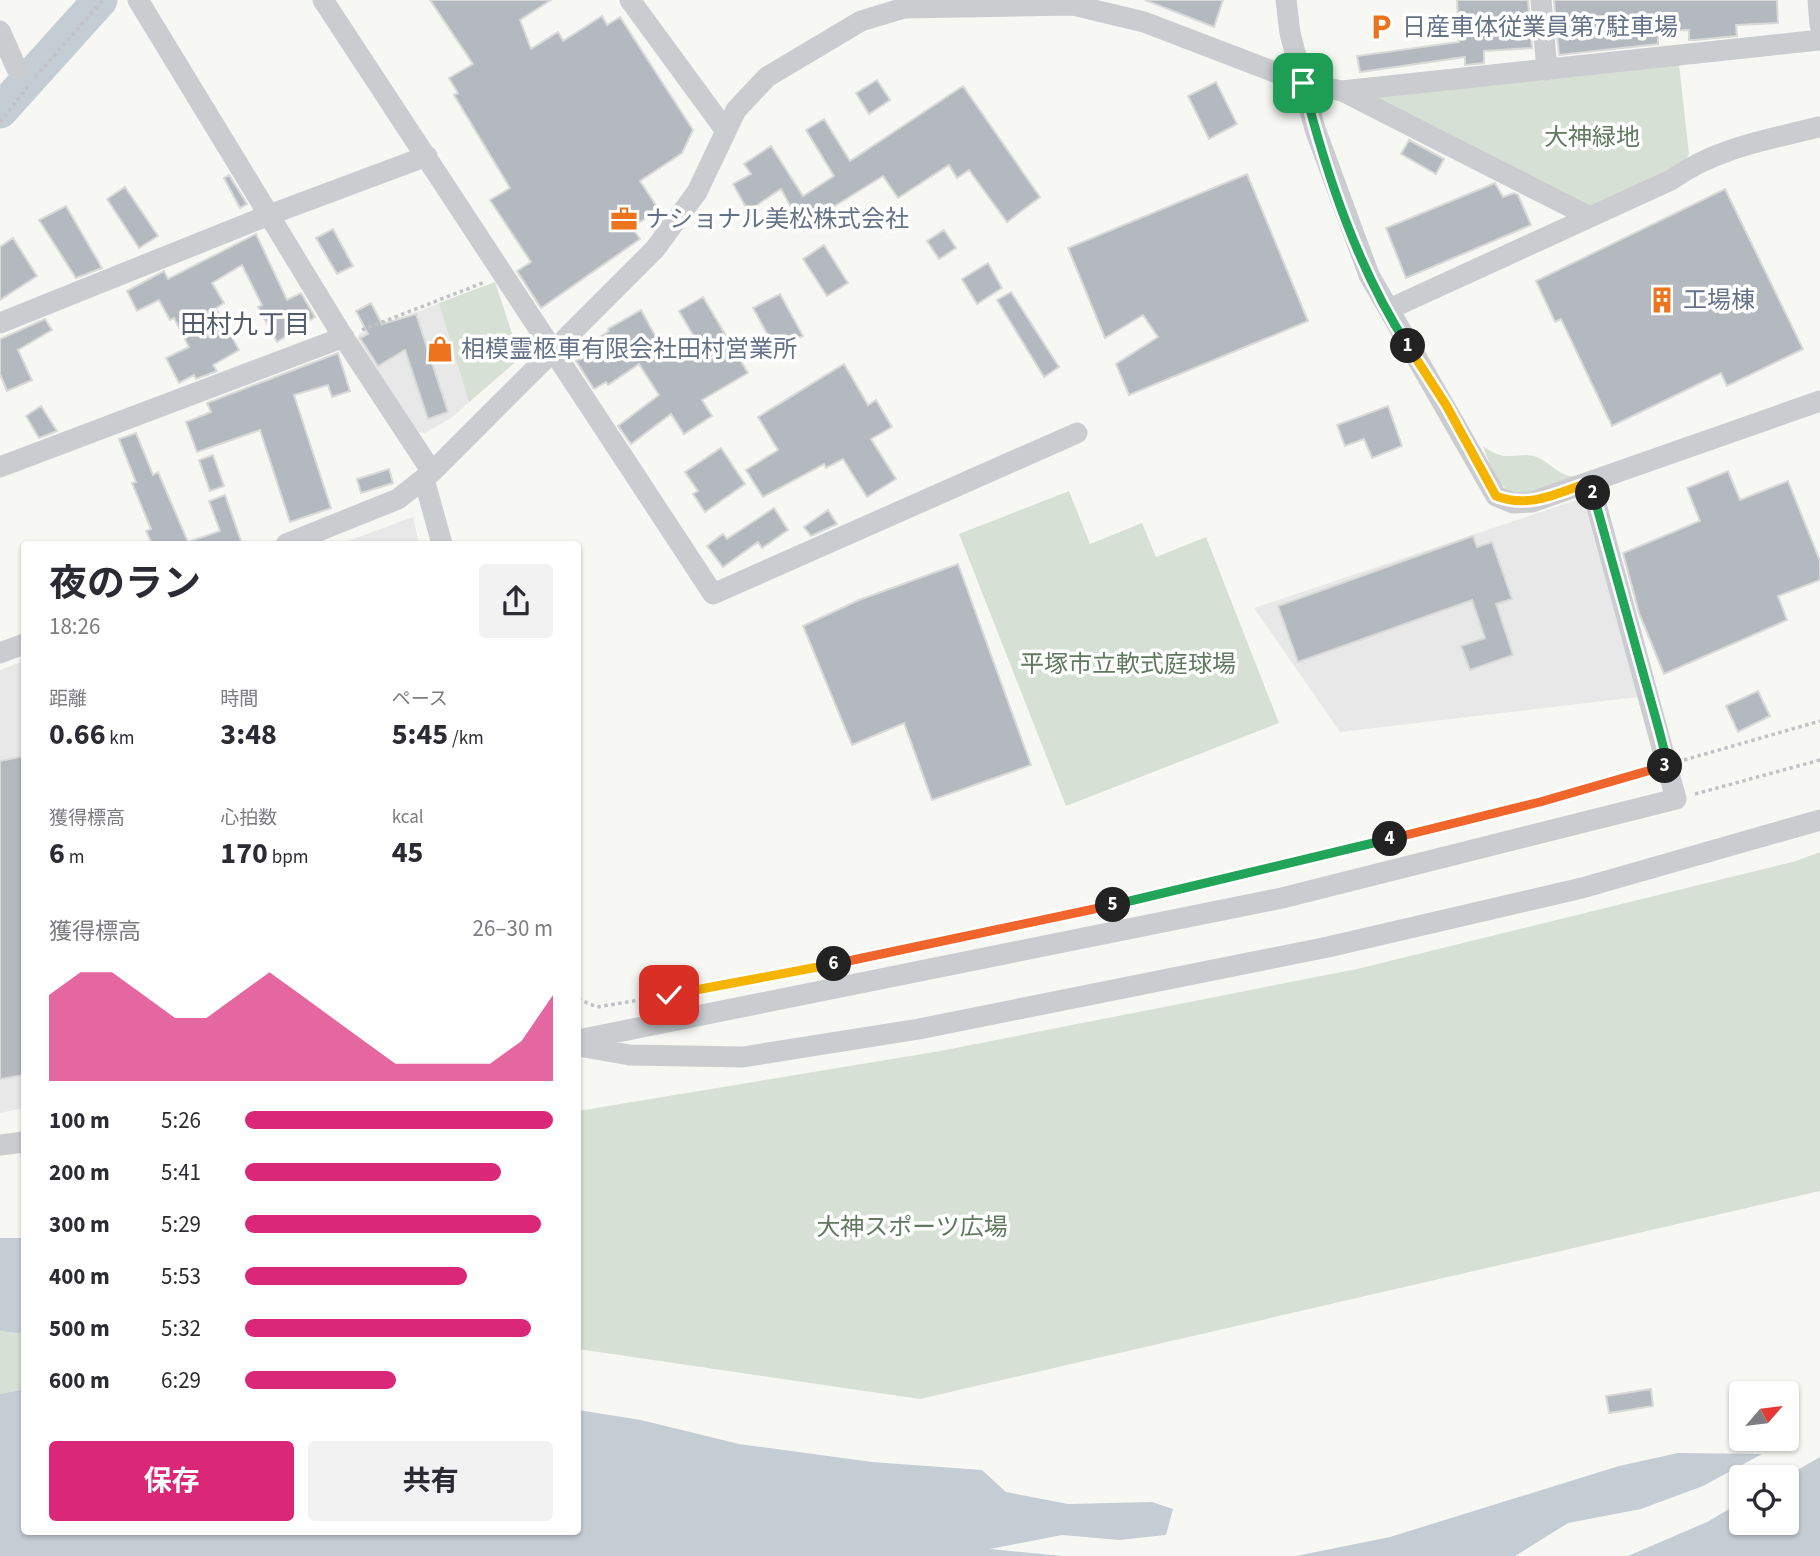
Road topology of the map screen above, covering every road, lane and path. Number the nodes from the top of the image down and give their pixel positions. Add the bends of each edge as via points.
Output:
1 (103, 0) edge
2 (138, 0) edge
3 (323, 0) edge
4 (631, 0) edge
5 (1286, 0) edge
6 (1541, 0) edge
7 (1818, 0) edge
8 (1820, 25) edge
9 (0, 31) edge
10 (1820, 40) edge
11 (17, 69) dead end
12 (1547, 69) junction
13 (1303, 83) junction
14 (1347, 94) junction
15 (0, 122) edge
16 (1819, 128) edge
17 (726, 131) junction
18 (427, 156) junction
19 (269, 215) junction
20 (1588, 216) junction
21 (503, 275) junction
22 (1398, 305) dead end
23 (0, 323) edge
24 (344, 337) junction
25 (554, 353) junction
26 (1820, 401) edge
27 (1077, 433) dead end
28 (0, 467) edge
29 (428, 475) junction
30 (1590, 482) junction
31 (293, 541) edge
32 (441, 541) edge
33 (21, 645) edge
34 (0, 653) edge
35 (1820, 720) edge
36 (1820, 760) edge
37 (1668, 765) junction
38 (1676, 799) junction
39 (1820, 820) edge
40 (581, 1000) edge
41 (581, 1039) edge
42 (581, 1047) edge
43 (21, 1142) edge
44 (0, 1145) edge

1 - 15 path
2 - 19 street
3 - 18 street
4 - 17 street
5 - 13 street
6 - 12 street
7 - 8 street
9 - 11 street
10 - 12 street
12 - 14 street
13 - 14 street
13 - 17 street via 1144,22 1073,5 904,8 862,21 767,76 736,110
13 - 30 street via 1318,141 1369,275 1496,496 1513,503 1532,502
14 - 20 street
16 - 20 street via 1697,162 1671,180
17 - 25 street via 697,192 674,225
18 - 19 street
18 - 21 street
19 - 23 street
19 - 24 street
20 - 22 street
21 - 24 path
21 - 25 street
24 - 28 street
24 - 29 street
25 - 27 street via 713,594
25 - 29 street
26 - 30 street
29 - 31 street via 398,499
29 - 32 street
30 - 37 street
33 - 34 street
35 - 37 path
36 - 38 path
37 - 38 street
37 - 40 path via 1540,802 1074,915 741,984 597,1007
38 - 41 street via 1282,898
39 - 42 street via 1582,888 1328,947 919,1029 743,1057 630,1055
43 - 44 street

